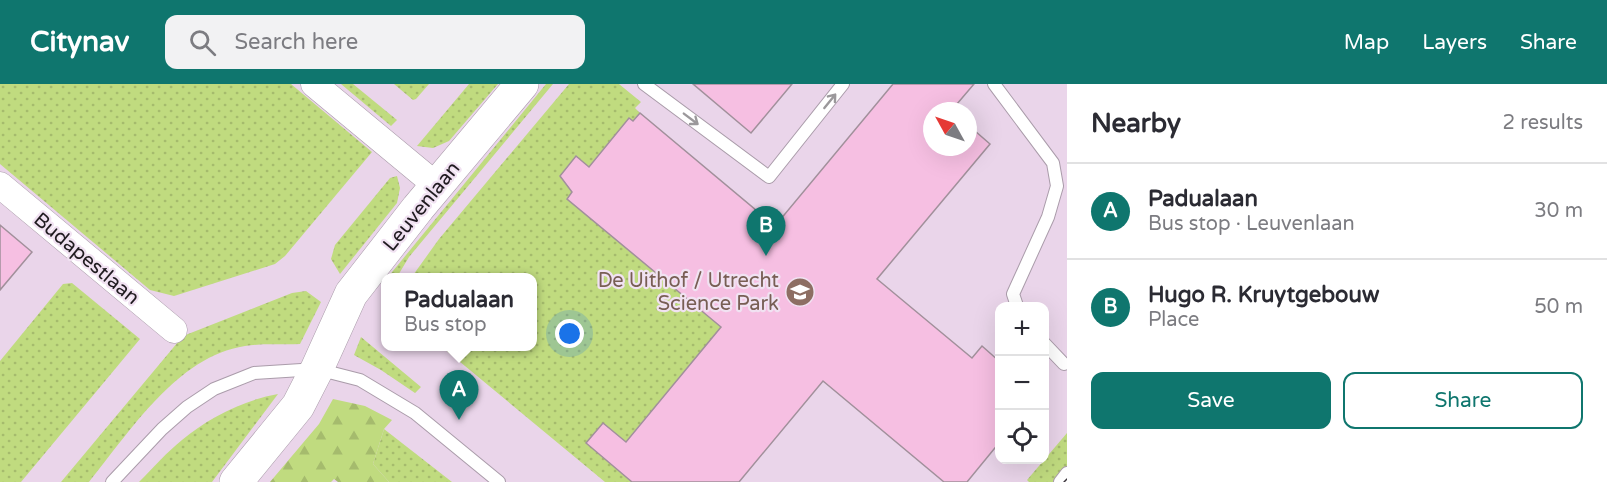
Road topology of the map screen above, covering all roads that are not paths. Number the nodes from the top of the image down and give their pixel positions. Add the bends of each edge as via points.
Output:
1 (314, 84) edge
2 (522, 84) edge
3 (843, 84) edge
4 (994, 84) edge
5 (649, 85) edge
6 (0, 185) edge
7 (437, 186) junction
8 (1015, 302) edge
9 (174, 330) dead end
10 (1049, 348) edge
11 (1064, 364) dead end
12 (317, 369) junction
13 (1067, 473) edge
14 (112, 482) edge
15 (236, 482) edge
16 (499, 482) edge
17 (1060, 482) edge

1 - 7 street
2 - 7 main road, Leuvenlaan
5 -> 3 lane via 769,177
4 - 8 lane via 1053,163 1057,186 1048,217 1012,294
6 - 9 street, Budapestlaan
7 - 12 main road, Leuvenlaan via 351,294
10 - 11 lane
12 - 14 lane via 254,373 214,389 162,429
12 - 15 main road, Leuvenlaan via 298,406
12 - 16 lane via 360,380 416,412
13 - 17 lane

